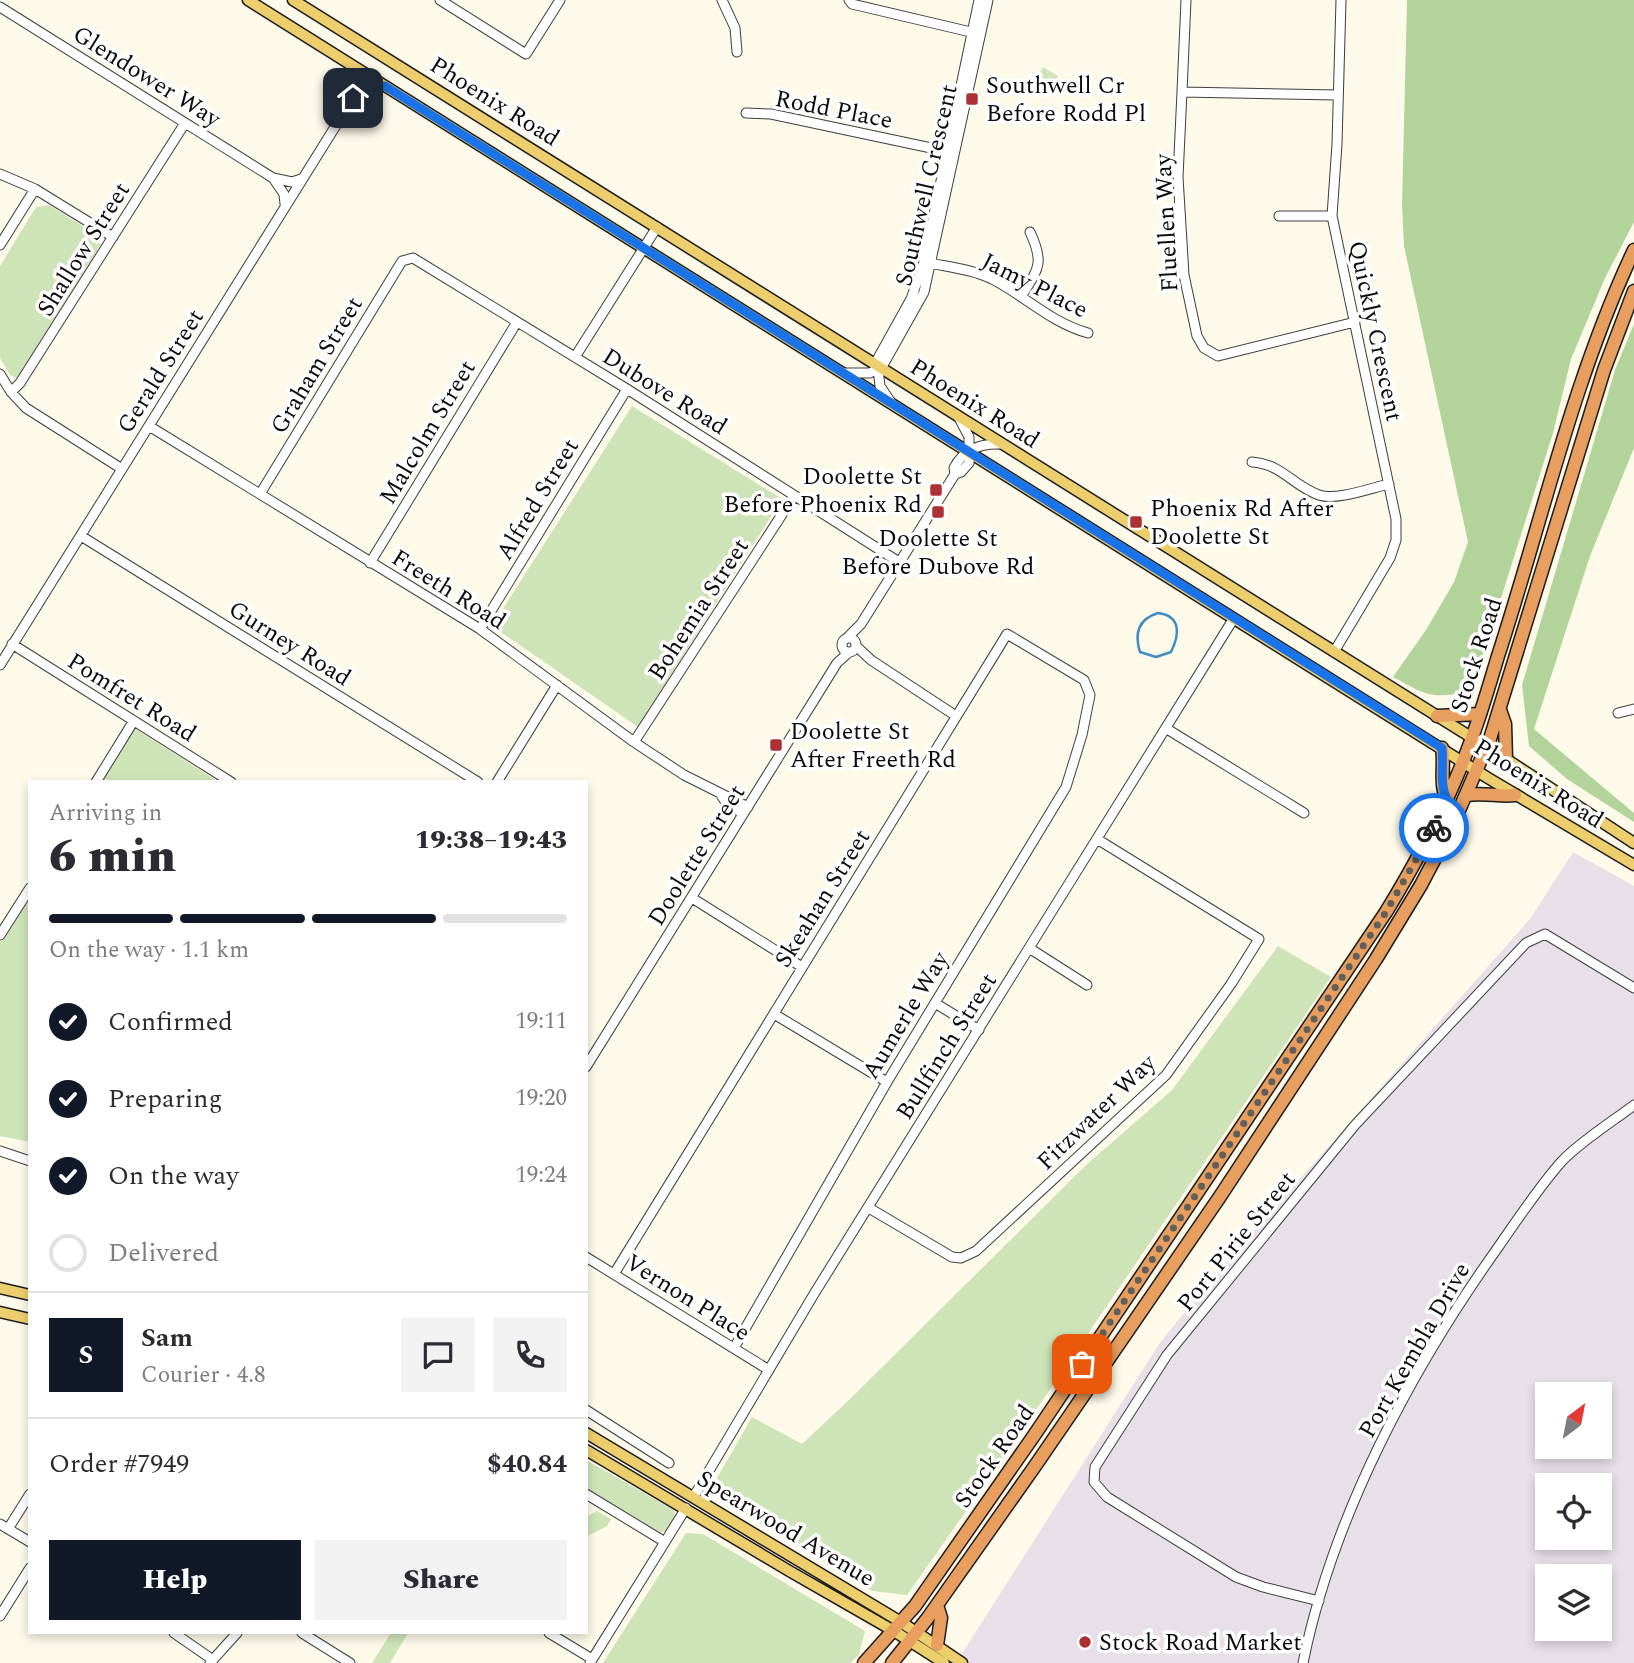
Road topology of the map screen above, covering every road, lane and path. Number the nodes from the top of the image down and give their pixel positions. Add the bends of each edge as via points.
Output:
1 (248, 0) edge
2 (293, 0) edge
3 (440, 0) edge
4 (560, 0) edge
5 (722, 0) edge
6 (849, 0) edge
7 (979, 0) edge
8 (988, 0) edge
9 (1186, 0) edge
10 (1341, 0) edge
11 (0, 7) edge
12 (976, 33) junction
13 (737, 52) dead end
14 (351, 64) junction
15 (385, 86) junction
16 (1182, 92) junction
17 (1337, 95) junction
18 (353, 98) junction
19 (746, 113) dead end
20 (185, 123) junction
21 (951, 153) junction
22 (0, 174) edge
23 (273, 178) junction
24 (301, 180) junction
25 (35, 189) junction
26 (283, 208) junction
27 (1279, 216) dead end
28 (1332, 216) junction
29 (657, 227) junction
30 (1030, 232) dead end
31 (113, 237) junction
32 (0, 245) edge
33 (644, 248) junction
34 (1634, 250) edge
35 (408, 260) joint
36 (927, 262) junction
37 (1634, 291) edge
38 (1021, 297) junction
39 (517, 322) junction
40 (1354, 322) junction
41 (1088, 333) dead end
42 (575, 357) junction
43 (879, 368) junction
44 (845, 373) junction
45 (0, 374) edge
46 (626, 389) junction
47 (12, 393) junction
48 (893, 404) junction
49 (958, 416) junction
50 (149, 426) junction
51 (1002, 444) junction
52 (970, 452) junction
53 (1252, 462) dead end
54 (122, 469) junction
55 (1389, 484) junction
56 (260, 494) junction
57 (794, 496) junction
58 (81, 536) junction
59 (899, 562) junction
60 (370, 563) junction
61 (1234, 618) junction
62 (480, 629) junction
63 (12, 644) junction
64 (850, 647) junction
65 (1334, 652) junction
66 (0, 665) edge
67 (557, 685) junction
68 (1090, 695) joint
69 (1500, 709) junction
70 (1634, 709) edge
71 (1618, 713) dead end
72 (1480, 714) junction
73 (956, 716) junction
74 (1437, 716) junction
75 (134, 722) junction
76 (1167, 729) junction
77 (1472, 738) junction
78 (634, 742) junction
79 (1486, 747) junction
80 (1442, 748) junction
81 (1506, 759) junction
82 (1463, 761) junction
83 (1478, 771) junction
84 (97, 780) edge
85 (228, 780) edge
86 (475, 780) edge
87 (498, 780) edge
88 (1467, 795) junction
89 (1515, 795) junction
90 (1447, 800) junction
91 (746, 811) junction
92 (1304, 813) dead end
93 (1097, 839) junction
94 (1634, 844) edge
95 (1634, 865) edge
96 (28, 891) edge
97 (692, 898) junction
98 (0, 935) edge
99 (1029, 948) junction
100 (802, 967) junction
101 (1087, 985) dead end
102 (1634, 988) edge
103 (935, 1003) junction
104 (774, 1014) junction
105 (979, 1030) junction
106 (588, 1064) edge
107 (887, 1082) junction
108 (1634, 1105) edge
109 (0, 1151) edge
110 (28, 1160) edge
111 (869, 1208) junction
112 (588, 1258) edge
113 (614, 1274) junction
114 (0, 1288) edge
115 (25, 1294) edge
116 (0, 1312) edge
117 (14, 1316) junction
118 (28, 1319) edge
119 (734, 1348) junction
120 (769, 1370) junction
121 (588, 1411) edge
122 (588, 1434) edge
123 (588, 1451) edge
124 (669, 1463) dead end
125 (588, 1495) edge
126 (28, 1496) edge
127 (694, 1496) junction
128 (686, 1508) junction
129 (4, 1526) edge
130 (28, 1541) edge
131 (665, 1542) junction
132 (28, 1571) edge
133 (1319, 1601) junction
134 (937, 1605) junction
135 (0, 1616) edge
136 (898, 1626) junction
137 (175, 1634) edge
138 (236, 1634) edge
139 (304, 1634) edge
140 (550, 1634) edge
141 (914, 1636) junction
142 (937, 1645) junction
143 (211, 1661) edge
144 (591, 1661) edge
145 (350, 1663) edge
146 (864, 1663) edge
147 (891, 1663) edge
148 (944, 1663) edge
149 (962, 1663) edge
150 (1304, 1663) edge

1 - 14 main road, Phoenix Road
2 - 29 main road, Phoenix Road
3 - 4 street via 526,54
5 - 13 street via 735,28
6 - 12 street
7 - 12 street, Southwell Crescent
8 - 12 street, Southwell Crescent
9 - 16 street, Fluellen Way
10 - 17 street, Quickly Crescent
11 - 20 street, Glendower Way
12 - 21 street, Southwell Crescent
14 - 15 main road, Phoenix Road
14 - 18 street via 357,81
15 - 18 street via 369,87
15 - 33 main road, Phoenix Road
16 - 17 street
16 - 40 street, Fluellen Way via 1178,177 1184,275 1197,336 1204,348 1218,356
17 - 28 street, Quickly Crescent
18 - 24 street, Gerald Street
19 - 21 street, Rodd Place via 771,114
20 - 23 street, Glendower Way
20 - 31 street, Shallow Street
21 - 36 street, Southwell Crescent
22 - 25 street
23 - 24 street, Glendower Way
23 - 26 street via 285,198
24 - 26 street, Gerald Street
25 - 31 street
25 - 32 street
26 - 50 street, Gerald Street
27 - 28 street
28 - 40 street, Quickly Crescent
29 - 33 street
29 - 43 main road, Phoenix Road
30 - 38 street via 1039,260
31 - 47 street, Shallow Street
33 - 42 street
33 - 44 main road, Phoenix Road
34 - 72 highway, Stock Road via 1590,358
35 - 39 street, Dubove Road via 413,258
35 - 56 street, Graham Street via 402,261
36 - 38 street, Jamy Place via 993,279
36 - 43 street, Southwell Crescent via 879,354
37 - 69 highway, Stock Road via 1604,370
38 - 41 street, Jamy Place via 1068,328
39 - 42 street, Dubove Road
39 - 60 street, Malcolm Street
40 - 55 street, Quickly Crescent
42 - 46 street, Dubove Road
43 - 44 street via 870,373
43 - 48 street via 880,386
43 - 49 main road, Phoenix Road
44 - 48 main road, Phoenix Road
45 - 47 street
46 - 57 street, Dubove Road
46 - 62 street, Alfred Street
47 - 54 street via 26,408
48 - 52 main road, Phoenix Road
49 - 51 main road, Phoenix Road
49 - 52 street
50 - 54 street, Gerald Street
50 - 56 street, Freeth Road
51 - 52 street via 980,445
51 - 65 main road, Phoenix Road
52 - 59 street, Doolette Street via 969,463 955,474
52 - 61 main road, Phoenix Road
53 - 55 street via 1267,463 1320,495 1338,496
54 - 58 street, Gerald Street
55 - 65 street, Quickly Crescent via 1396,519 1390,558
56 - 60 street, Freeth Road
57 - 59 street, Dubove Road
57 - 78 street, Bohemia Street
58 - 63 street, Gerald Street
58 - 86 street, Gurney Road
59 - 64 street, Doolette Street
60 - 62 street, Freeth Road
61 - 76 street, Bullfinch Street
61 - 80 main road, Phoenix Road
62 - 67 street, Freeth Road
63 - 66 street, Gerald Street
63 - 75 street, Pomfret Road
64 - 73 street
64 - 91 street, Doolette Street
65 - 74 main road, Phoenix Road
67 - 78 street, Freeth Road
67 - 87 street
68 - 73 street, Skeahan Street via 1084,680 1007,634
68 - 103 street, Aumerle Way via 1066,787
69 - 79 highway, Stock Road
69 - 81 highway
70 - 71 street
72 - 74 highway
72 - 77 highway, Stock Road
73 - 100 street, Skeahan Street
74 - 77 main road, Phoenix Road
75 - 84 street
75 - 85 street, Pomfret Road
76 - 92 street
76 - 93 street, Bullfinch Street
77 - 79 main road, Phoenix Road
77 - 82 highway, Stock Road
78 - 91 street, Freeth Road
79 - 81 main road, Phoenix Road
79 - 83 highway, Stock Road
80 - 82 main road, Phoenix Road
80 - 90 highway via 1441,787
81 - 94 main road, Phoenix Road
82 - 83 main road, Phoenix Road
82 - 90 highway, Stock Road
83 - 88 highway, Stock Road
83 - 89 main road, Phoenix Road
88 - 89 highway
88 - 134 highway, Stock Road via 1421,885 1361,982 1219,1198
89 - 95 main road, Phoenix Road
90 - 136 highway, Stock Road via 1386,912 1035,1434
91 - 97 street, Doolette Street
93 - 99 street, Bullfinch Street
93 - 111 street, Fitzwater Way via 1259,940 1166,1075 976,1251 952,1257
96 - 98 street
97 - 100 street
97 - 106 street, Doolette Street
99 - 101 street
99 - 105 street, Bullfinch Street
100 - 104 street, Skeahan Street
102 - 133 street, Port Pirie Street via 1545,934 1526,943 1354,1125 1167,1355 1095,1467 1094,1482 1107,1497 1236,1577
103 - 105 street
103 - 107 street, Aumerle Way
104 - 107 street
104 - 113 street, Skeahan Street
105 - 111 street, Bullfinch Street
107 - 119 street, Aumerle Way
108 - 133 street, Port Kembla Drive via 1564,1159 1465,1294 1379,1447
109 - 110 street
111 - 120 street, Bullfinch Street
112 - 113 street, Vernon Place
113 - 119 street, Vernon Place
114 - 115 main road
115 - 117 main road
116 - 117 main road
117 - 118 main road
119 - 120 street, Vernon Place
120 - 127 street, Bullfinch Street
121 - 124 street, Spearwood Avenue
122 - 127 main road, Spearwood Avenue
123 - 128 main road, Spearwood Avenue
125 - 131 street
126 - 129 street
127 - 136 main road, Spearwood Avenue
128 - 131 street
128 - 136 main road, Spearwood Avenue via 791,1572
129 - 130 street
131 - 144 street
132 - 135 street
133 - 150 street, Port Kembla Drive
134 - 141 highway, Stock Road
134 - 142 highway via 941,1618
136 - 141 main road, Spearwood Avenue
136 - 146 highway, Stock Road
137 - 143 street
138 - 143 street
139 - 145 street
140 - 144 street
141 - 142 main road, Spearwood Avenue
141 - 147 highway, Stock Road
141 - 148 main road, Spearwood Avenue
142 - 149 main road, Spearwood Avenue

